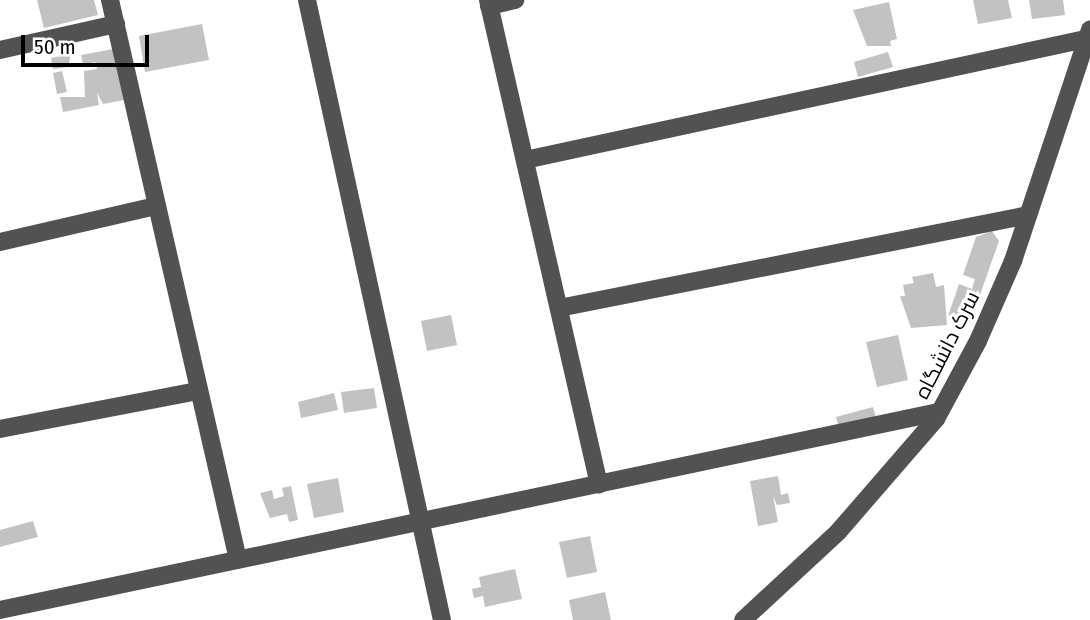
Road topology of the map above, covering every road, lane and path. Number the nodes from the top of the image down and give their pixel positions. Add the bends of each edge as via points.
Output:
1 (110, 0) edge
2 (307, 0) edge
3 (514, 0) edge
4 (488, 3) edge
5 (116, 24) junction
6 (1089, 35) edge
7 (0, 50) edge
8 (525, 160) junction
9 (156, 206) junction
10 (1028, 215) junction
11 (0, 242) edge
12 (559, 308) junction
13 (198, 391) junction
14 (939, 412) junction
15 (0, 429) edge
16 (599, 484) junction
17 (421, 522) junction
18 (237, 560) junction
19 (0, 610) edge
20 (442, 620) edge
21 (743, 620) edge

1 - 5 street
2 - 17 street
3 - 4 street
4 - 8 street
5 - 7 street
5 - 9 street
6 - 8 street
6 - 10 street, سرک دانشگاه
8 - 12 street
9 - 11 street
9 - 13 street
10 - 12 street
10 - 14 street, سرک دانشگاه via 978,341
12 - 16 street
13 - 15 street
13 - 18 street
14 - 16 street
14 - 21 street, سرک دانشگاه via 838,533
16 - 17 street
17 - 18 street
17 - 20 street
18 - 19 street

